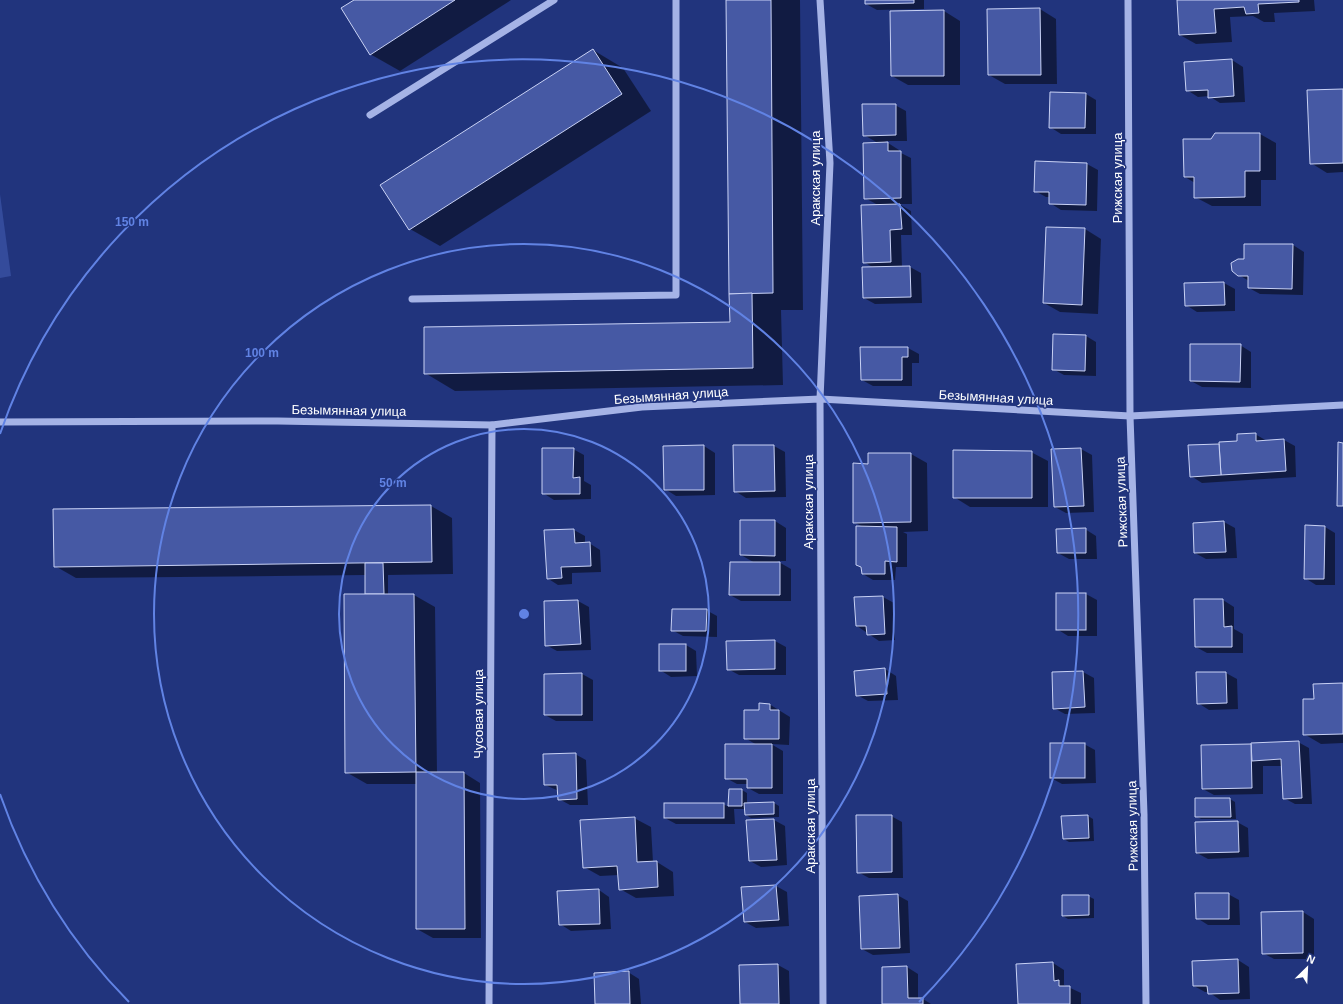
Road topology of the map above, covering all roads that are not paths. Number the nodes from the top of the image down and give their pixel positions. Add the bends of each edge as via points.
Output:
1 (554, 0) edge
2 (676, 0) edge
3 (820, 0) edge
4 (1128, 0) edge
5 (370, 115) dead end
6 (412, 299) dead end
7 (820, 399) junction
8 (1343, 406) edge
9 (1130, 416) junction
10 (0, 422) edge
11 (492, 425) junction
12 (489, 1004) edge
13 (823, 1004) edge
14 (1146, 1004) edge

1 - 5 street
2 - 6 street via 676,295
3 - 7 street, Аракская улица via 830,163
4 - 9 street, Рижская улица
7 - 9 street, Безымянная улица
7 - 11 street, Безымянная улица via 642,407
7 - 13 street, Аракская улица
8 - 9 street, Безымянная улица
9 - 14 street, Рижская улица via 1144,814
10 - 11 street, Безымянная улица via 278,421
11 - 12 street, Чусовая улица

